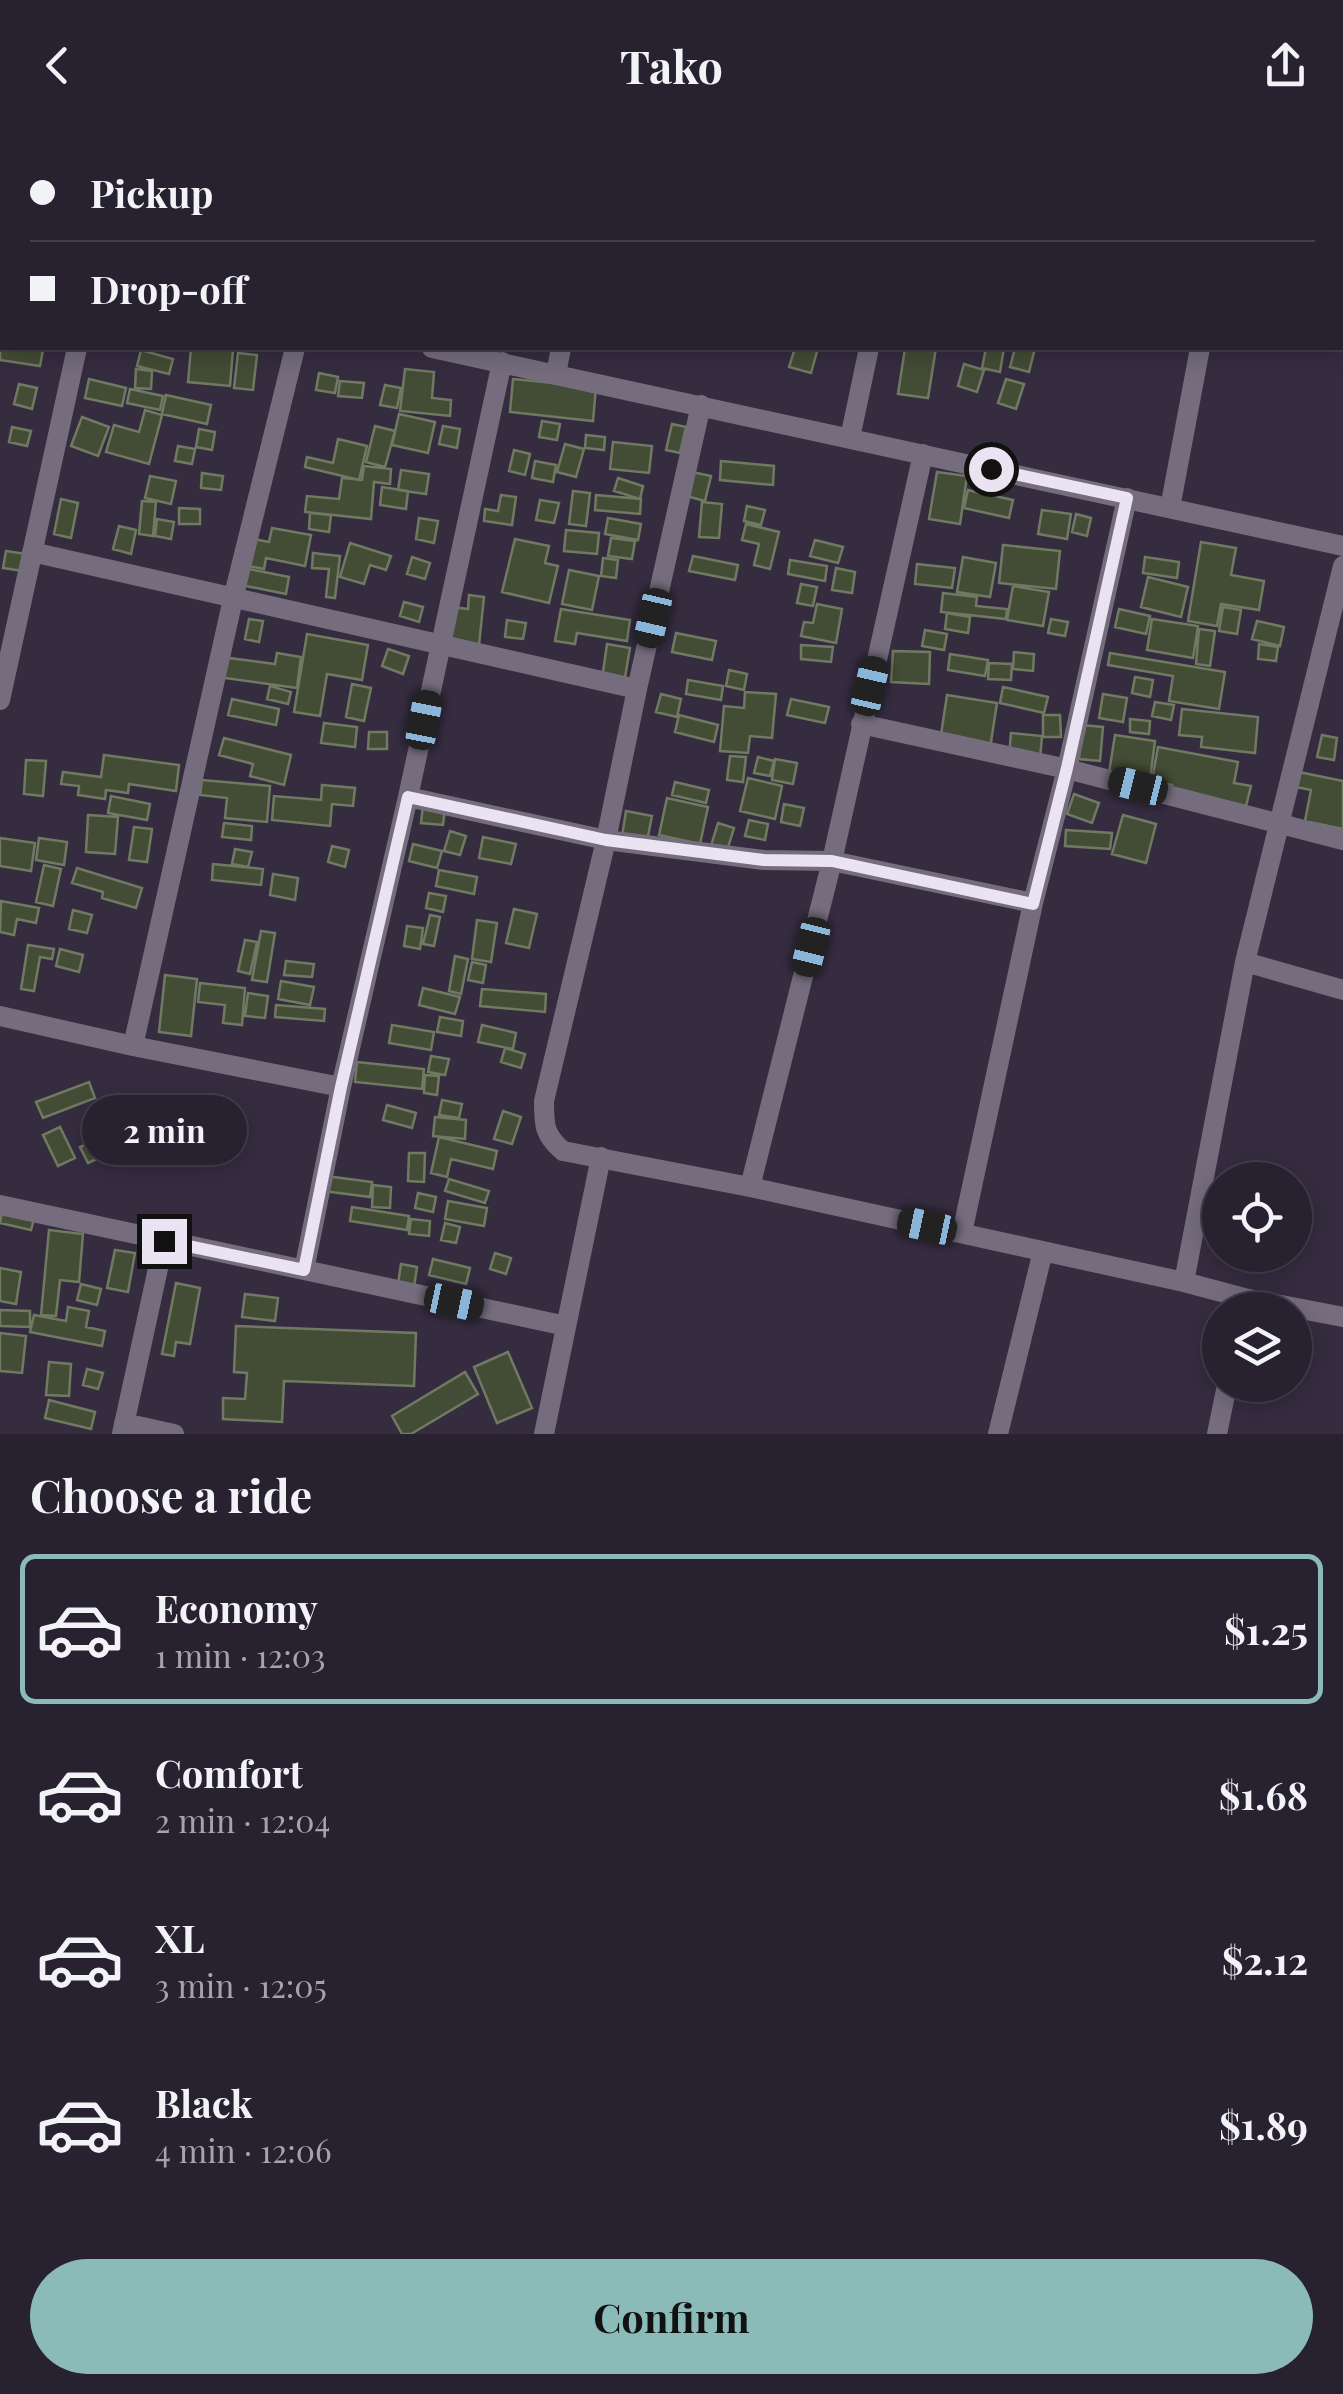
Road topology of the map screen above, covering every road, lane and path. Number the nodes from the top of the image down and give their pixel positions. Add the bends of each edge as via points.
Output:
1 (77, 350) edge
2 (295, 350) edge
3 (442, 350) edge
4 (561, 350) edge
5 (870, 350) edge
6 (1200, 350) edge
7 (502, 362) junction
8 (556, 374) junction
9 (701, 405) junction
10 (850, 438) junction
11 (923, 454) junction
12 (1127, 498) junction
13 (1170, 508) junction
14 (1343, 546) edge
15 (32, 552) junction
16 (1343, 566) edge
17 (233, 598) junction
18 (440, 643) junction
19 (4, 662) edge
20 (637, 688) junction
21 (0, 700) edge
22 (861, 724) junction
23 (1067, 768) junction
24 (408, 797) junction
25 (1278, 822) junction
26 (606, 840) junction
27 (1343, 840) edge
28 (832, 861) junction
29 (1033, 904) junction
30 (1244, 962) junction
31 (1343, 990) edge
32 (0, 1016) edge
33 (133, 1046) junction
34 (341, 1087) junction
35 (602, 1157) junction
36 (750, 1188) junction
37 (0, 1205) edge
38 (962, 1233) junction
39 (164, 1241) junction
40 (1043, 1251) junction
41 (304, 1270) junction
42 (1184, 1282) junction
43 (1211, 1292) edge
44 (1312, 1313) edge
45 (1343, 1317) edge
46 (566, 1326) junction
47 (1224, 1402) edge
48 (123, 1429) edge
49 (174, 1434) edge
50 (544, 1434) edge
51 (998, 1434) edge
52 (1217, 1434) edge

1 - 15 street
2 - 17 street
3 - 7 street
4 - 8 street
5 - 10 street
6 - 13 street
7 - 8 street
7 - 18 street
8 - 9 street
9 - 10 street
9 - 20 street
10 - 11 street
11 - 12 street
11 - 22 street
12 - 13 street
12 - 23 street
13 - 14 street
15 - 17 street
15 - 19 street
16 - 25 street
17 - 18 street
17 - 33 street
18 - 20 street
18 - 24 street
19 - 21 street
20 - 26 street
22 - 23 street
22 - 28 street
23 - 25 street
23 - 29 street
24 - 26 street
24 - 34 street
25 - 27 street
25 - 30 street
26 - 28 street via 764,860
26 - 35 street via 544,1100 550,1141 564,1151
28 - 29 street
28 - 36 street
29 - 38 street
30 - 31 street
30 - 42 street
32 - 33 street
33 - 34 street
34 - 41 street
35 - 36 street
35 - 46 street
36 - 38 street
37 - 39 street
38 - 40 street
39 - 41 street
39 - 48 street
40 - 42 street
40 - 51 street
41 - 46 street
42 - 43 street
44 - 45 street
46 - 50 street
47 - 52 street
48 - 49 street

